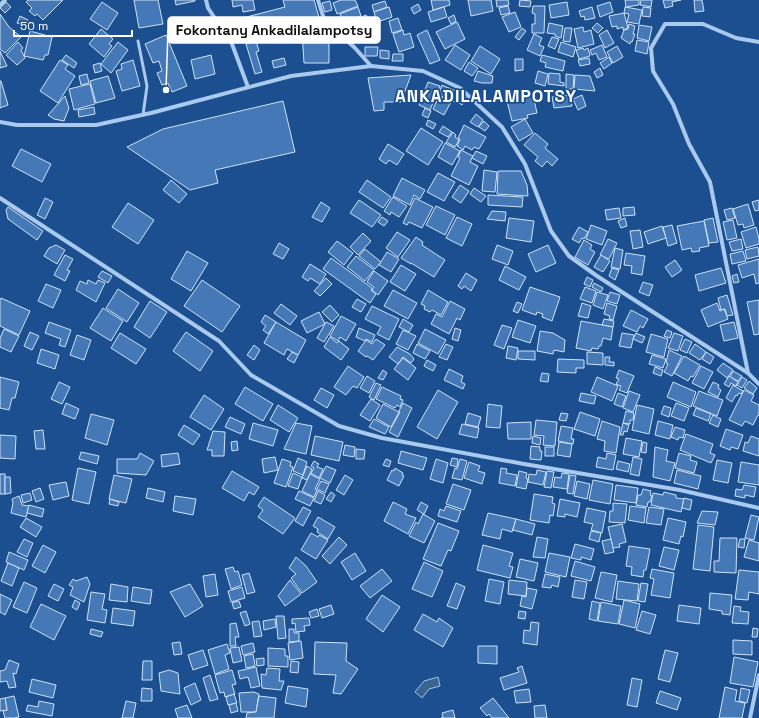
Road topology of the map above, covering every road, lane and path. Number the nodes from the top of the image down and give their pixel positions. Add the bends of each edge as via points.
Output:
1 (5, 0) edge
2 (206, 0) edge
3 (318, 0) edge
4 (0, 5) edge
5 (138, 41) dead end
6 (759, 42) edge
7 (372, 66) junction
8 (248, 87) junction
9 (143, 115) junction
10 (0, 122) edge
11 (0, 198) edge
12 (748, 373) junction
13 (759, 384) edge
14 (759, 508) edge
15 (759, 675) edge
16 (750, 718) edge

1 - 4 street
2 - 8 street via 208,8 232,44
3 - 7 street via 324,20
5 - 9 lane via 147,86
6 - 12 street via 736,38 703,24 665,24 651,48 653,71 673,104 689,144 710,182
7 - 8 street via 291,76
7 - 12 street via 423,71 460,88 502,127 525,164 551,231 569,256
8 - 9 street
9 - 10 street via 96,125 17,125
11 - 14 street via 219,341 251,375 340,426 382,438 680,490
12 - 13 street
15 - 16 street

